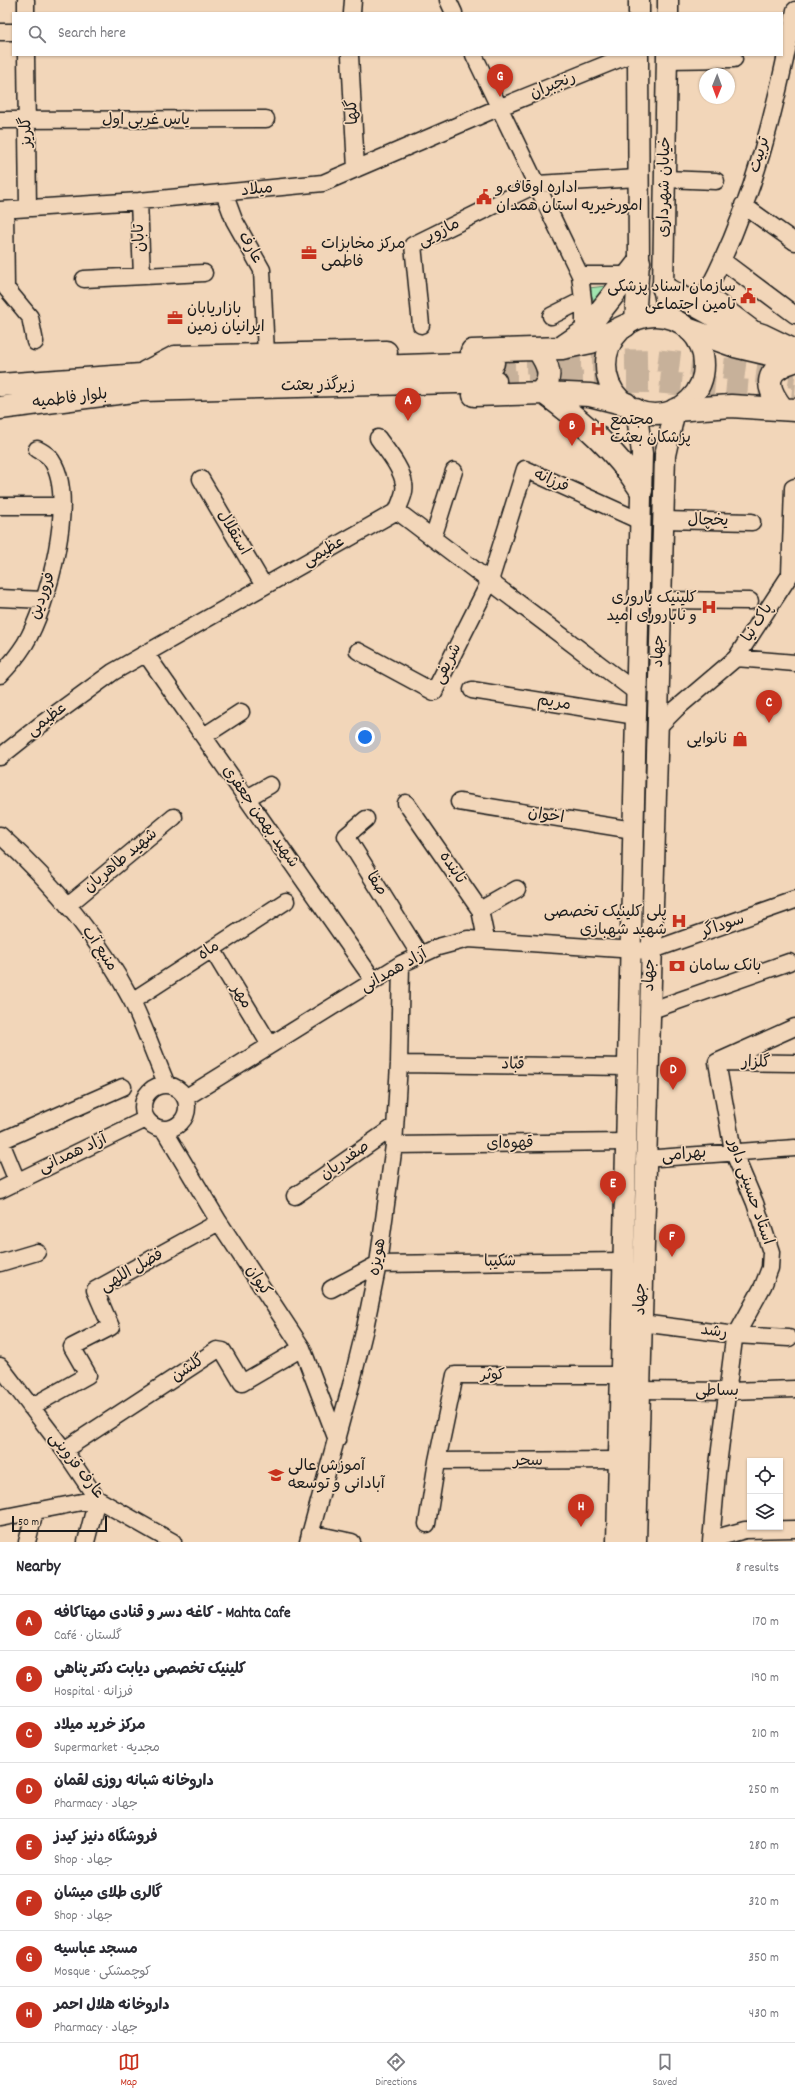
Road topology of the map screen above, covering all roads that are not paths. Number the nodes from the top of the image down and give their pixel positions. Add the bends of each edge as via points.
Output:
1 (26, 0) edge
2 (352, 0) edge
3 (448, 0) edge
4 (639, 0) edge
5 (668, 0) edge
6 (795, 10) edge
7 (26, 12) edge
8 (352, 12) edge
9 (454, 12) edge
10 (639, 12) edge
11 (668, 12) edge
12 (0, 32) edge
13 (12, 32) edge
14 (26, 56) edge
15 (350, 56) edge
16 (474, 56) edge
17 (627, 56) edge
18 (638, 56) edge
19 (667, 57) edge
20 (734, 59) dead end
21 (790, 68) edge
22 (498, 108) junction
23 (266, 119) dead end
24 (0, 120) edge
25 (27, 120) junction
26 (356, 169) junction
27 (638, 178) junction
28 (665, 179) junction
29 (716, 181) dead end
30 (537, 184) junction
31 (224, 193) junction
32 (138, 200) junction
33 (743, 205) junction
34 (28, 208) junction
35 (2, 210) edge
36 (795, 242) edge
37 (723, 261) junction
38 (634, 268) junction
39 (3, 270) edge
40 (204, 273) dead end
41 (580, 275) junction
42 (142, 276) junction
43 (84, 279) dead end
44 (663, 287) junction
45 (583, 300) junction
46 (795, 314) edge
47 (551, 316) dead end
48 (668, 318) junction
49 (630, 323) junction
50 (421, 325) dead end
51 (690, 330) junction
52 (584, 332) junction
53 (762, 334) junction
54 (35, 342) dead end
55 (562, 348) junction
56 (538, 350) junction
57 (266, 354) junction
58 (795, 357) edge
59 (494, 372) tunnel mouth
60 (141, 382) junction
61 (0, 385) edge
62 (541, 393) junction
63 (631, 407) junction
64 (0, 408) edge
65 (789, 409) edge
66 (674, 410) junction
67 (378, 438) dead end
68 (37, 449) dead end
69 (454, 471) dead end
70 (201, 479) dead end
71 (795, 487) edge
72 (641, 490) junction
73 (0, 506) edge
74 (62, 506) junction
75 (397, 510) junction
76 (663, 520) junction
77 (640, 521) junction
78 (752, 522) dead end
79 (433, 538) junction
80 (490, 581) junction
81 (264, 586) junction
82 (0, 598) edge
83 (44, 600) junction
84 (661, 600) junction
85 (750, 601) dead end
86 (358, 652) dead end
87 (146, 654) junction
88 (736, 658) junction
89 (795, 663) edge
90 (0, 675) edge
91 (472, 690) dead end
92 (636, 692) junction
93 (241, 712) dead end
94 (636, 716) junction
95 (657, 728) junction
96 (204, 736) junction
97 (0, 757) edge
98 (270, 785) dead end
99 (247, 798) junction
100 (406, 802) dead end
101 (459, 802) dead end
102 (174, 817) dead end
103 (366, 820) dead end
104 (633, 830) junction
105 (0, 835) edge
106 (517, 889) dead end
107 (795, 900) edge
108 (286, 901) dead end
109 (68, 905) junction
110 (480, 910) junction
111 (486, 939) junction
112 (212, 949) junction
113 (630, 949) junction
114 (650, 951) junction
115 (420, 955) junction
116 (789, 962) dead end
117 (401, 964) junction
118 (374, 981) junction
119 (132, 1001) junction
120 (649, 1011) junction
121 (795, 1027) edge
122 (270, 1045) junction
123 (717, 1062) junction
124 (795, 1063) edge
125 (399, 1064) junction
126 (628, 1067) junction
127 (167, 1085) junction
128 (123, 1087) dead end
129 (185, 1098) junction
130 (146, 1119) junction
131 (395, 1126) junction
132 (164, 1130) junction
133 (626, 1142) junction
134 (394, 1145) junction
135 (795, 1148) edge
136 (733, 1151) junction
137 (644, 1159) junction
138 (17, 1181) junction
139 (0, 1190) edge
140 (295, 1196) dead end
141 (219, 1222) junction
142 (37, 1252) dead end
143 (623, 1261) junction
144 (0, 1263) edge
145 (378, 1264) junction
146 (330, 1289) dead end
147 (641, 1323) junction
148 (736, 1335) junction
149 (789, 1338) dead end
150 (302, 1348) junction
151 (0, 1366) edge
152 (620, 1375) junction
153 (795, 1389) edge
154 (639, 1390) junction
155 (728, 1391) junction
156 (31, 1407) junction
157 (337, 1440) junction
158 (64, 1450) junction
159 (619, 1460) junction
160 (436, 1461) junction
161 (97, 1499) junction
162 (35, 1511) junction
163 (0, 1518) edge
164 (427, 1524) dead end
165 (795, 1529) edge
166 (768, 1533) edge
167 (309, 1538) edge
168 (712, 1541) edge
169 (27, 1542) edge
170 (86, 1542) edge
171 (173, 1542) edge
172 (352, 1542) edge
173 (617, 1542) edge
174 (636, 1542) edge

1 - 7 street
2 - 8 street
3 - 9 street
4 - 10 main road
5 - 11 main road
6 - 21 street, تربیت
12 - 13 street
14 - 25 street, گلریز
15 - 26 street, گلها
16 - 22 street
17 - 22 street, رنجبران
18 - 27 main road, خیابان شهرداری
19 - 20 street
19 - 28 main road, خیابان شهرداری
21 - 33 street, تربیت
22 - 26 street, میلاد
22 - 30 street
23 - 25 street, یاس غربی اول
24 - 25 street, یاس غربی اول
25 - 34 street, گلریز
26 - 31 street, میلاد via 323,183
27 - 30 street
27 - 38 main road, خیابان شهرداری
28 - 29 street
28 - 44 main road, خیابان شهرداری
30 - 41 street
30 - 50 street, مازویی via 413,245
31 - 32 street, میلاد
31 - 57 street, عارف via 234,220 262,270
32 - 34 street, میلاد
32 - 42 street, تابان
33 - 36 street
33 - 37 street, تربیت
34 - 35 street, میلاد
35 - 39 street
37 - 46 street
37 - 53 street, تربیت via 706,293
38 - 41 street
38 - 49 main road, خیابان شهرداری
38 - 52 highway
39 - 54 street via 6,288 30,317
40 - 42 street
41 - 45 street
42 - 43 street
44 - 48 main road, خیابان شهرداری
44 - 53 highway via 729,324
45 - 47 street
45 - 52 street
48 - 49 main road via 651,316
48 - 51 main road via 680,322
49 - 55 highway via 591,342
49 - 63 main road via 610,344 606,362 612,389
51 - 58 highway via 735,346
51 - 66 main road via 702,351 704,372 696,392
52 - 55 highway
53 - 58 highway
55 - 56 highway
56 - 57 highway
56 - 62 highway via 549,371 546,386
57 - 60 highway via 175,357
58 - 65 highway via 775,369 771,378 773,395
59 - 60 highway, زیرگذر بعثت
60 - 61 highway, بلوار فاطمیه
60 - 62 highway via 185,403
60 - 64 highway, بلوار فاطمیه
62 - 63 highway via 590,395
62 - 72 highway via 581,420 600,438
63 - 66 main road via 648,413
63 - 72 main road, جهاد via 642,453
65 - 66 highway via 731,406
66 - 76 main road, جهاد via 665,455
67 - 75 street via 397,467 404,484
68 - 74 street, فروردین via 49,457 57,474
69 - 79 street
70 - 81 street, استقلال
71 - 88 street, پاک نیا via 790,575
72 - 77 main road, جهاد
73 - 74 street
74 - 83 street, فروردین via 54,565
75 - 79 street
75 - 81 street, عظیمی
76 - 78 street, یخچال
76 - 84 main road, جهاد
77 - 80 street, فرزانه via 525,470
77 - 92 main road, جهاد
79 - 80 street
80 - 86 street, شریفی via 434,692
80 - 92 street
81 - 87 street, عظیمی
82 - 83 street
83 - 90 street, فروردین via 25,644
84 - 85 street
84 - 95 main road, جهاد
87 - 96 street, شهید بهمن جعفری
87 - 97 street, عظیمی via 113,672
88 - 89 street
88 - 95 street, پاک نیا
91 - 94 street, مریم
92 - 94 main road, جهاد
93 - 96 street
94 - 104 main road, جهاد
95 - 114 main road, جهاد
96 - 99 street, شهید بهمن جعفری
98 - 99 street
99 - 118 street, شهید بهمن جعفری
100 - 110 street, تابنده
101 - 104 street, اخوان
102 - 109 street, شهید طاهریان
103 - 115 street, صفا via 346,836
104 - 113 main road, جهاد
105 - 109 street, منبع آب via 20,852
106 - 110 street
107 - 114 street, سوداگر
108 - 112 street, ماه
109 - 119 street, منبع آب via 106,957
110 - 111 street, تابنده
111 - 113 street, آزاد همدانی
111 - 115 street, آزاد همدانی via 454,941
112 - 119 street, ماه
112 - 122 street, مهر
113 - 114 street, آزاد همدانی
113 - 126 main road, جهاد
114 - 120 main road, جهاد
115 - 117 street, آزاد همدانی
116 - 120 street
117 - 118 street, آزاد همدانی
117 - 125 street, هویزه
118 - 122 street, آزاد همدانی
119 - 127 street, منبع آب
120 - 137 main road, جهاد
121 - 123 street
122 - 129 street, آزاد همدانی
123 - 124 street, گلزار
123 - 136 street, استاد حسینی داور
125 - 126 street, قباد
125 - 131 street, هویزه
126 - 133 main road, جهاد
127 - 129 street via 178,1089
127 - 130 street via 148,1093 143,1106
128 - 138 street via 3,1140 3,1147
129 - 132 street via 187,1113 184,1120 179,1125
130 - 132 street via 151,1125
130 - 138 street, آزاد همدانی
131 - 134 street, هویزه
131 - 140 street, صفدریان
132 - 141 street, کیوان
133 - 134 street, قهوه‌ای
133 - 143 main road, جهاد
134 - 145 street, هویزه
135 - 136 street, بهرامی
136 - 137 street, بهرامی
136 - 148 street, استاد حسینی داور via 755,1203 771,1252 770,1268 763,1286
137 - 147 main road, جهاد
138 - 139 street, آزاد همدانی
141 - 150 street, کیوان
141 - 156 street, فضل اللهی via 95,1290 111,1327 72,1347 88,1375
142 - 144 street
143 - 145 street, شکیبا
143 - 152 main road, جهاد
145 - 146 street
145 - 157 street, هویزه
147 - 148 street, رشد
147 - 154 main road, جهاد
148 - 149 street, رشد
148 - 155 street, استاد حسینی داور
150 - 157 street, کیوان
150 - 158 street, گلشن via 242,1383 223,1351 217,1350
151 - 156 street, عارف قزوینی
152 - 159 main road, جهاد
152 - 160 street, کوثر via 455,1375
153 - 155 street, بساطی
154 - 155 street, بساطی
154 - 174 main road, جهاد
155 - 168 street, استاد حسینی داور via 717,1473
156 - 158 street, عارف قزوینی
157 - 167 street, هویزه
158 - 161 street, عارف قزوینی
159 - 160 street, سحر
159 - 173 main road, جهاد
160 - 164 street
161 - 162 street
161 - 170 street
161 - 171 street, عارف قزوینی
162 - 163 street
162 - 169 street
165 - 166 street
166 - 168 street via 746,1530
167 - 172 street

